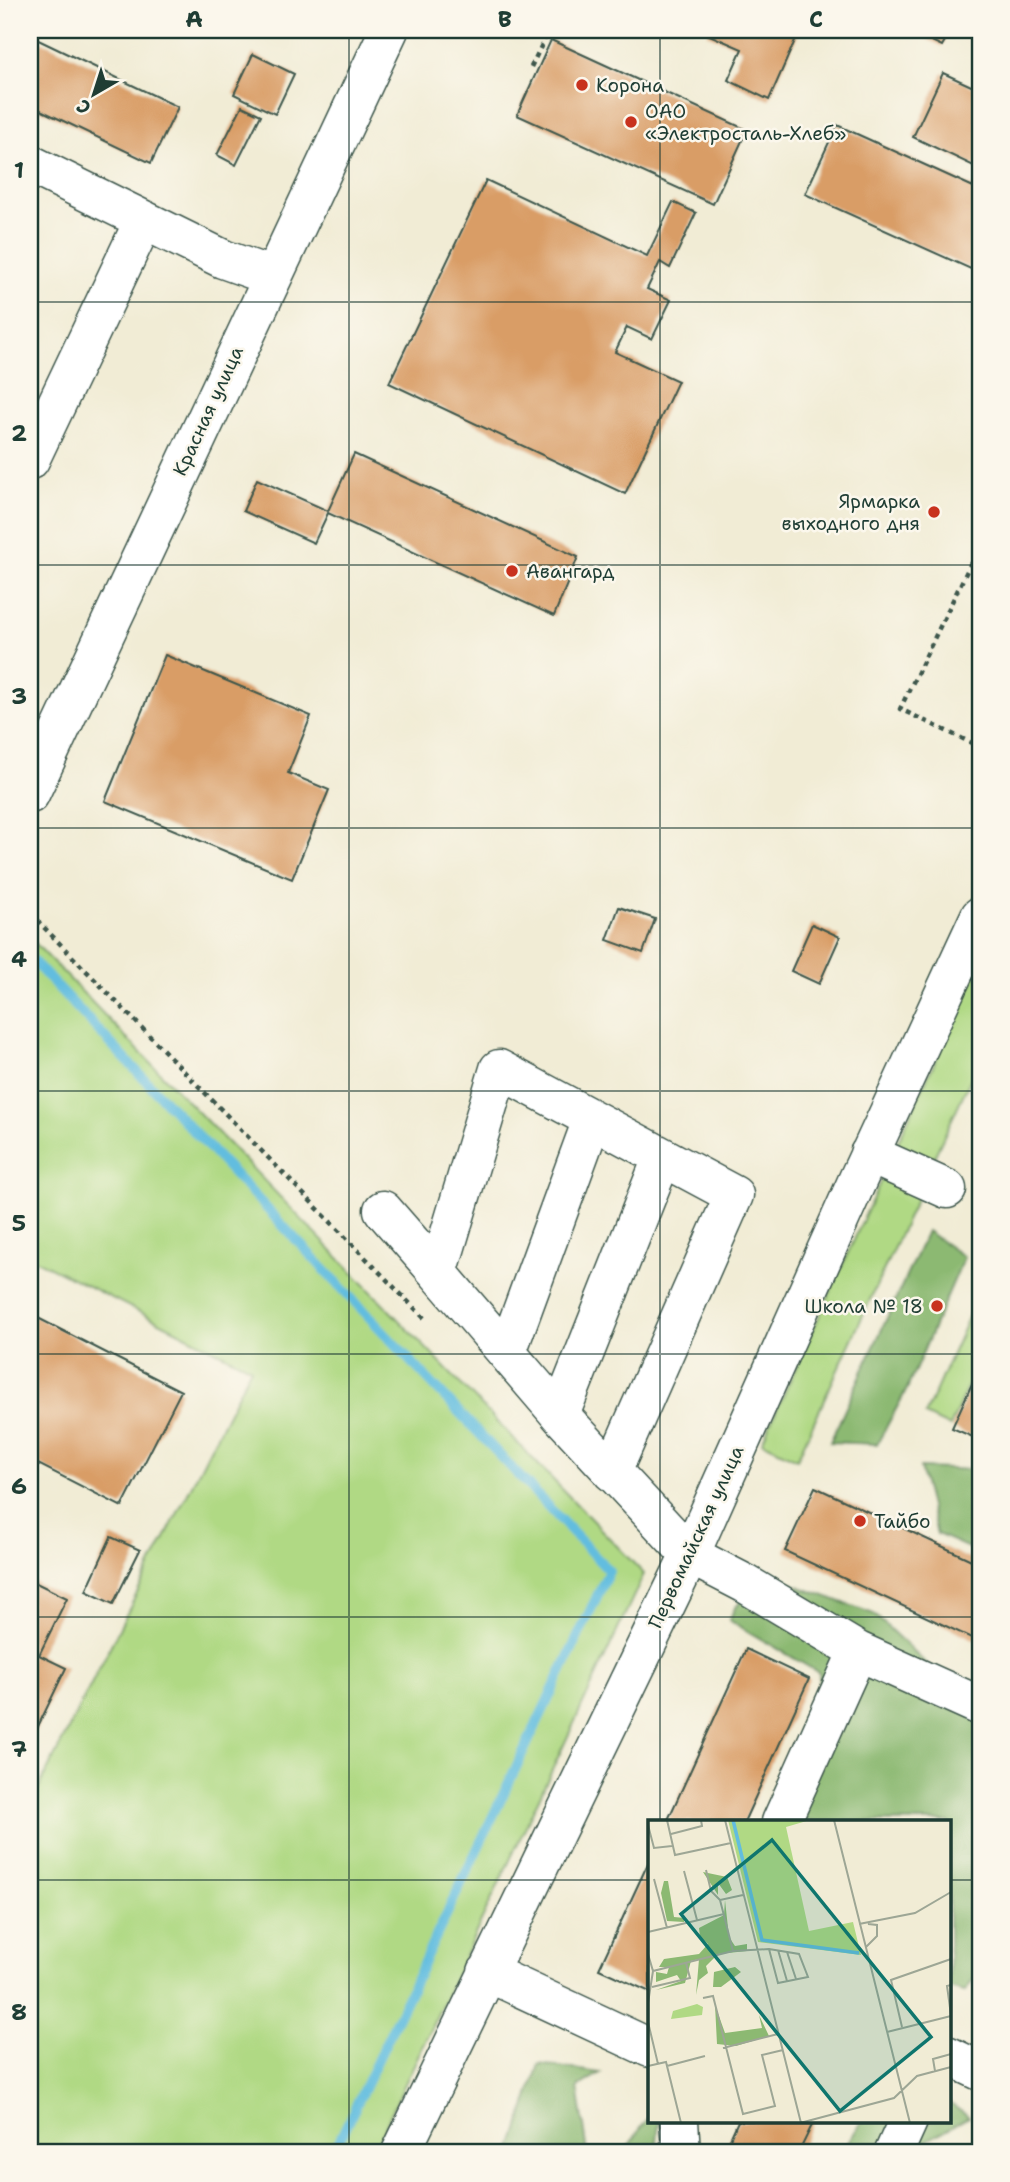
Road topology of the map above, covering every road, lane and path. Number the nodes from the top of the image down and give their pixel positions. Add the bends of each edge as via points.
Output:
1 (389, 30) edge
2 (549, 30) edge
3 (531, 67) dead end
4 (30, 164) edge
5 (144, 220) junction
6 (271, 276) junction
7 (30, 460) edge
8 (980, 544) edge
9 (980, 747) edge
10 (30, 794) edge
11 (30, 913) edge
12 (980, 916) edge
13 (592, 1120) junction
14 (869, 1154) junction
15 (662, 1158) junction
16 (947, 1189) dead end
17 (383, 1210) dead end
18 (438, 1273) junction
19 (428, 1322) dead end
20 (507, 1352) junction
21 (560, 1415) junction
22 (612, 1472) junction
23 (690, 1555) junction
24 (858, 1651) junction
25 (980, 1706) edge
26 (782, 1820) edge
27 (487, 1972) junction
28 (648, 2048) edge
29 (950, 2056) edge
30 (980, 2071) edge
31 (679, 2122) edge
32 (908, 2122) edge
33 (401, 2152) edge
34 (681, 2152) edge
35 (894, 2152) edge

1 - 6 street, Красная улица
2 - 3 path
4 - 5 street
5 - 6 street via 223,259
5 - 7 street
6 - 10 street, Красная улица
8 - 9 path via 900,709
11 - 19 path
12 - 14 street, Первомайская улица
13 - 15 street
13 - 18 street via 499,1069
13 - 20 street
14 - 16 street
14 - 23 street, Первомайская улица
15 - 21 street
15 - 22 street via 734,1195
17 - 18 street
18 - 20 street
20 - 21 street
21 - 22 street
22 - 23 street
23 - 24 street
23 - 27 street, Первомайская улица
24 - 25 street
24 - 26 street
27 - 28 street
27 - 33 street, Первомайская улица
29 - 30 street
31 - 34 street
32 - 35 street

